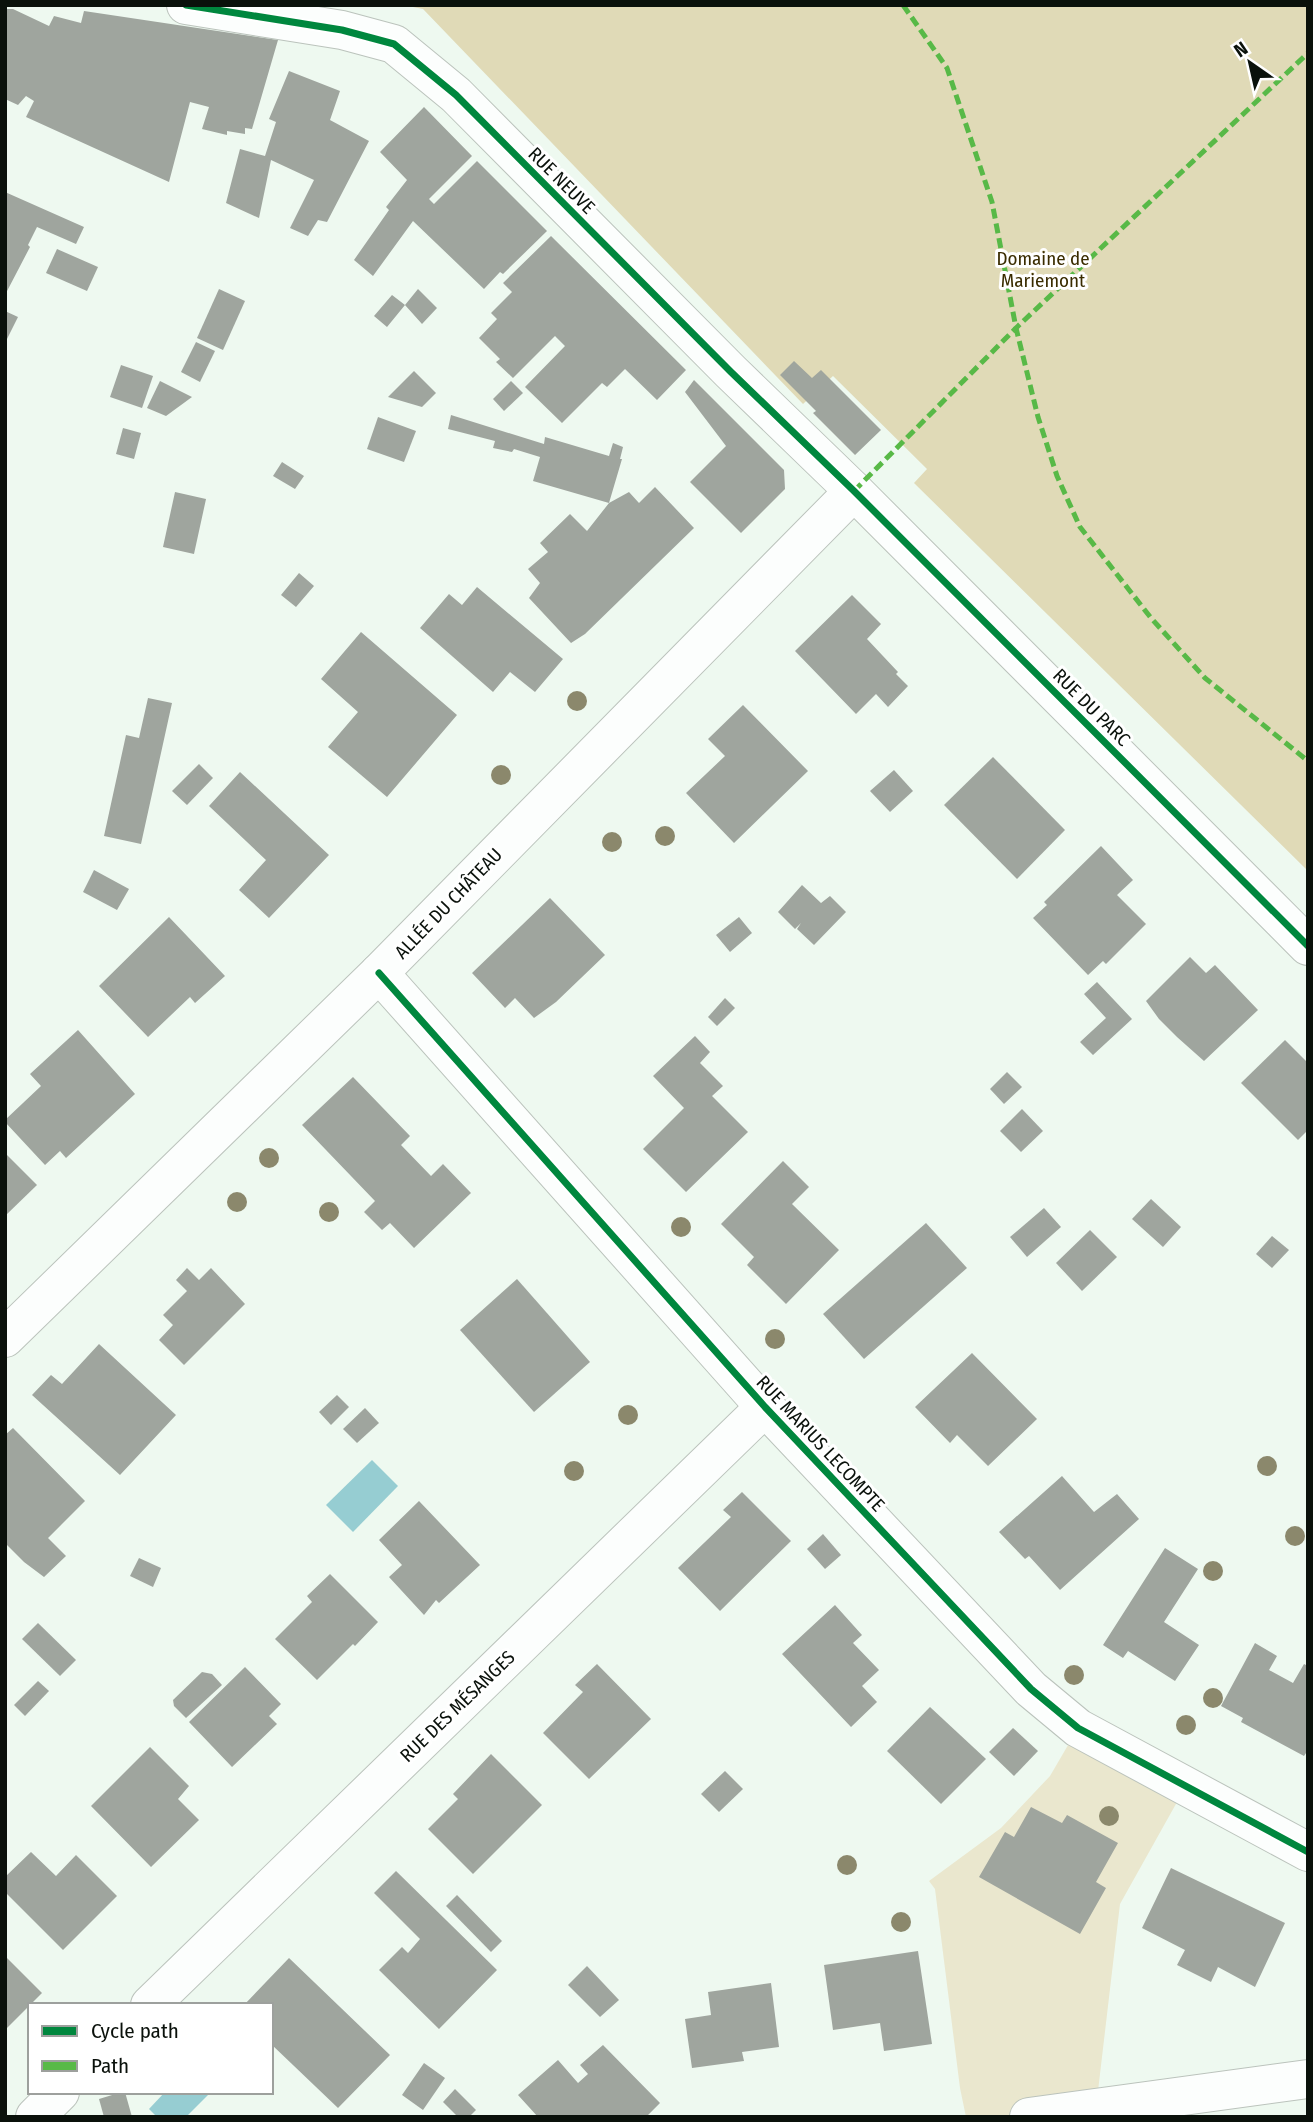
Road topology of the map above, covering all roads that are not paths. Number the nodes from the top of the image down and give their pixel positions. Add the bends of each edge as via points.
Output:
1 (186, 5) edge
2 (854, 491) junction
3 (1308, 946) edge
4 (379, 973) junction
5 (5, 1338) edge
6 (765, 1406) junction
7 (1308, 1852) edge
8 (152, 2003) edge
9 (1308, 2079) edge
10 (58, 2094) edge
11 (35, 2117) edge
12 (1029, 2117) edge

1 - 2 street, RUE NEUVE via 342,30 394,44 456,96
2 - 3 street, RUE DU PARC
2 - 4 street, ALLÉE DU CHÂTEAU
4 - 5 street, ALLÉE DU CHÂTEAU
4 - 6 street, RUE MARIUS LECOMPTE
6 - 7 street, RUE MARIUS LECOMPTE via 1031,1689 1069,1721
6 - 8 street, RUE DES MÉSANGES
9 - 12 street
10 - 11 street

